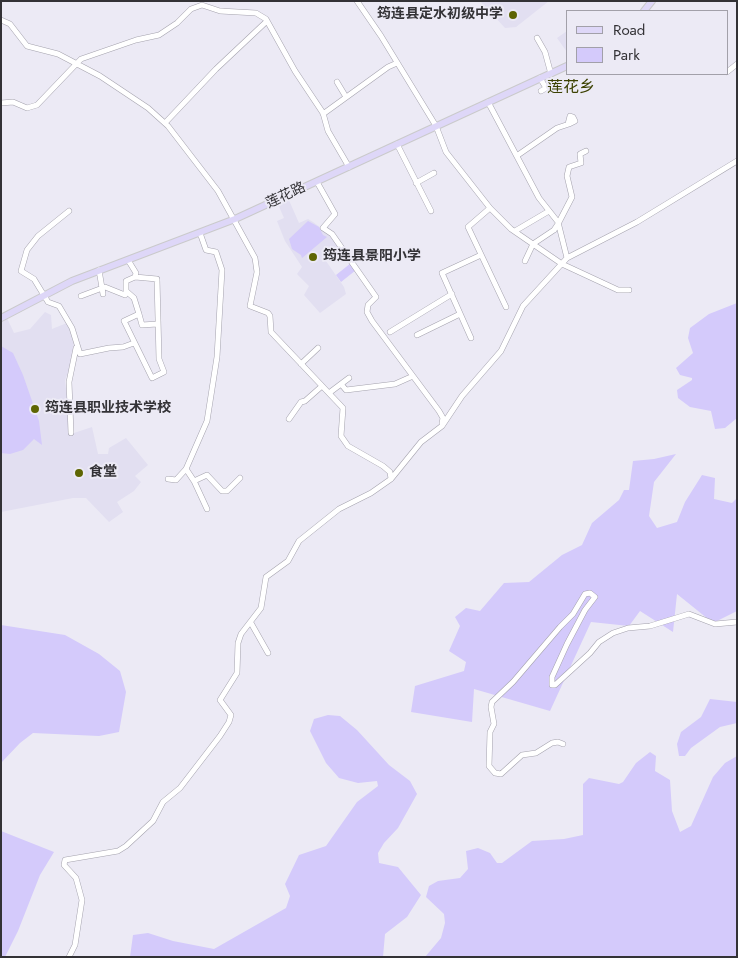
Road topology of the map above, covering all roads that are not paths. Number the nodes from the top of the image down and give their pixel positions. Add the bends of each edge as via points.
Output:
1 (357, 1) edge
2 (1, 20) edge
3 (267, 21) junction
4 (538, 38) dead end
5 (396, 63) junction
6 (76, 64) junction
7 (566, 66) edge
8 (551, 74) junction
9 (540, 78) junction
10 (337, 82) dead end
11 (541, 90) dead end
12 (346, 97) junction
13 (488, 102) junction
14 (1, 103) edge
15 (323, 114) junction
16 (165, 123) junction
17 (568, 124) dead end
18 (436, 126) junction
19 (397, 144) junction
20 (586, 151) dead end
21 (518, 155) junction
22 (737, 161) edge
23 (349, 166) junction
24 (434, 173) dead end
25 (317, 182) junction
26 (416, 183) junction
27 (490, 208) junction
28 (68, 211) dead end
29 (431, 211) dead end
30 (549, 211) junction
31 (235, 219) junction
32 (558, 224) junction
33 (515, 231) junction
34 (200, 233) junction
35 (533, 244) junction
36 (481, 255) junction
37 (568, 258) junction
38 (128, 260) junction
39 (525, 262) dead end
40 (562, 264) junction
41 (99, 270) junction
42 (135, 277) junction
43 (629, 290) dead end
44 (104, 291) junction
45 (452, 294) junction
46 (125, 295) dead end
47 (42, 296) junction
48 (81, 296) dead end
49 (506, 307) dead end
50 (138, 314) junction
51 (460, 314) junction
52 (1, 318) edge
53 (157, 324) junction
54 (390, 332) dead end
55 (417, 335) dead end
56 (471, 338) dead end
57 (134, 343) junction
58 (76, 345) junction
59 (318, 348) dead end
60 (301, 364) junction
61 (413, 376) junction
62 (349, 378) dead end
63 (341, 384) junction
64 (322, 386) junction
65 (329, 393) junction
66 (289, 419) dead end
67 (442, 426) junction
68 (71, 433) dead end
69 (186, 469) junction
70 (240, 478) dead end
71 (168, 479) dead end
72 (391, 480) junction
73 (194, 482) junction
74 (208, 509) dead end
75 (737, 622) edge
76 (251, 623) junction
77 (268, 653) dead end
78 (563, 744) dead end
79 (69, 957) edge

1 - 5 street
2 - 6 street via 10,24 27,46 58,54
3 - 6 street via 256,13 220,11 202,6 191,9 159,35 110,48
3 - 15 street
3 - 16 street
4 - 8 street
5 - 12 street
5 - 18 street
6 - 14 street via 37,105 27,108 13,102
6 - 16 street via 120,89
7 - 8 main road, 莲花路
8 - 9 main road, 莲花路
9 - 11 street via 546,88
9 - 13 main road, 莲花路
10 - 12 street
12 - 15 street
13 - 18 main road, 莲花路
13 - 21 street
15 - 23 street via 328,131
16 - 31 street via 218,191
17 - 21 street
18 - 19 main road, 莲花路
18 - 27 street via 446,152
19 - 23 main road, 莲花路
19 - 26 street
20 - 32 street via 580,154 580,163 568,169 572,197
21 - 30 street
22 - 37 street via 637,222
23 - 25 main road, 莲花路
24 - 26 street
25 - 31 main road, 莲花路
25 - 61 street via 335,214 323,228 332,234 376,297 368,304 367,312
26 - 29 street
27 - 33 street
27 - 36 street via 468,227
28 - 47 street via 44,229 27,250 20,266 22,274 34,279
30 - 32 street
30 - 33 street
31 - 34 main road, 莲花路
31 - 60 street via 256,264 250,306 268,313 271,332
32 - 35 street
32 - 37 street
33 - 35 street
34 - 38 main road, 莲花路
34 - 69 street via 206,250 216,252 221,265 222,286 217,357 207,421
35 - 39 street
35 - 40 street
36 - 45 street via 442,273
36 - 49 street
37 - 40 street
38 - 41 main road, 莲花路
38 - 42 street
40 - 43 street via 618,290
40 - 67 street via 523,306 501,351 462,396
41 - 44 street
41 - 47 main road, 莲花路
42 - 50 street via 126,281 126,291 134,298
42 - 53 street via 157,279
44 - 46 street
44 - 48 street
45 - 51 street
45 - 54 street
47 - 52 main road, 莲花路
47 - 58 street via 59,306 72,328
50 - 53 street via 142,325
50 - 57 street via 124,321
51 - 55 street
51 - 56 street
53 - 57 street via 159,359 164,372 152,378
57 - 58 street via 80,354
58 - 68 street via 69,382
59 - 60 street
60 - 64 street
61 - 63 street via 395,384 346,390
61 - 67 street via 439,410
62 - 63 street
63 - 65 street
64 - 65 street
64 - 66 street via 301,402
65 - 72 street via 343,408 341,436 356,452 373,459 390,472
67 - 72 street via 420,442
69 - 71 street via 176,480
69 - 73 street
70 - 73 street via 227,491 222,491 207,475
72 - 76 street via 339,509 299,541 288,561 266,577 264,601
73 - 74 street
75 - 78 street via 715,624 689,614 613,633 552,685 552,677 567,644 595,597 585,594 573,614 492,702 494,724 490,732 489,766 501,774 522,755 536,753 552,743
76 - 77 street
76 - 79 street via 238,643 237,673 220,700 229,710 229,722 190,776 163,802 153,821 126,846 118,851 65,860 64,865 78,883 82,900 75,945

